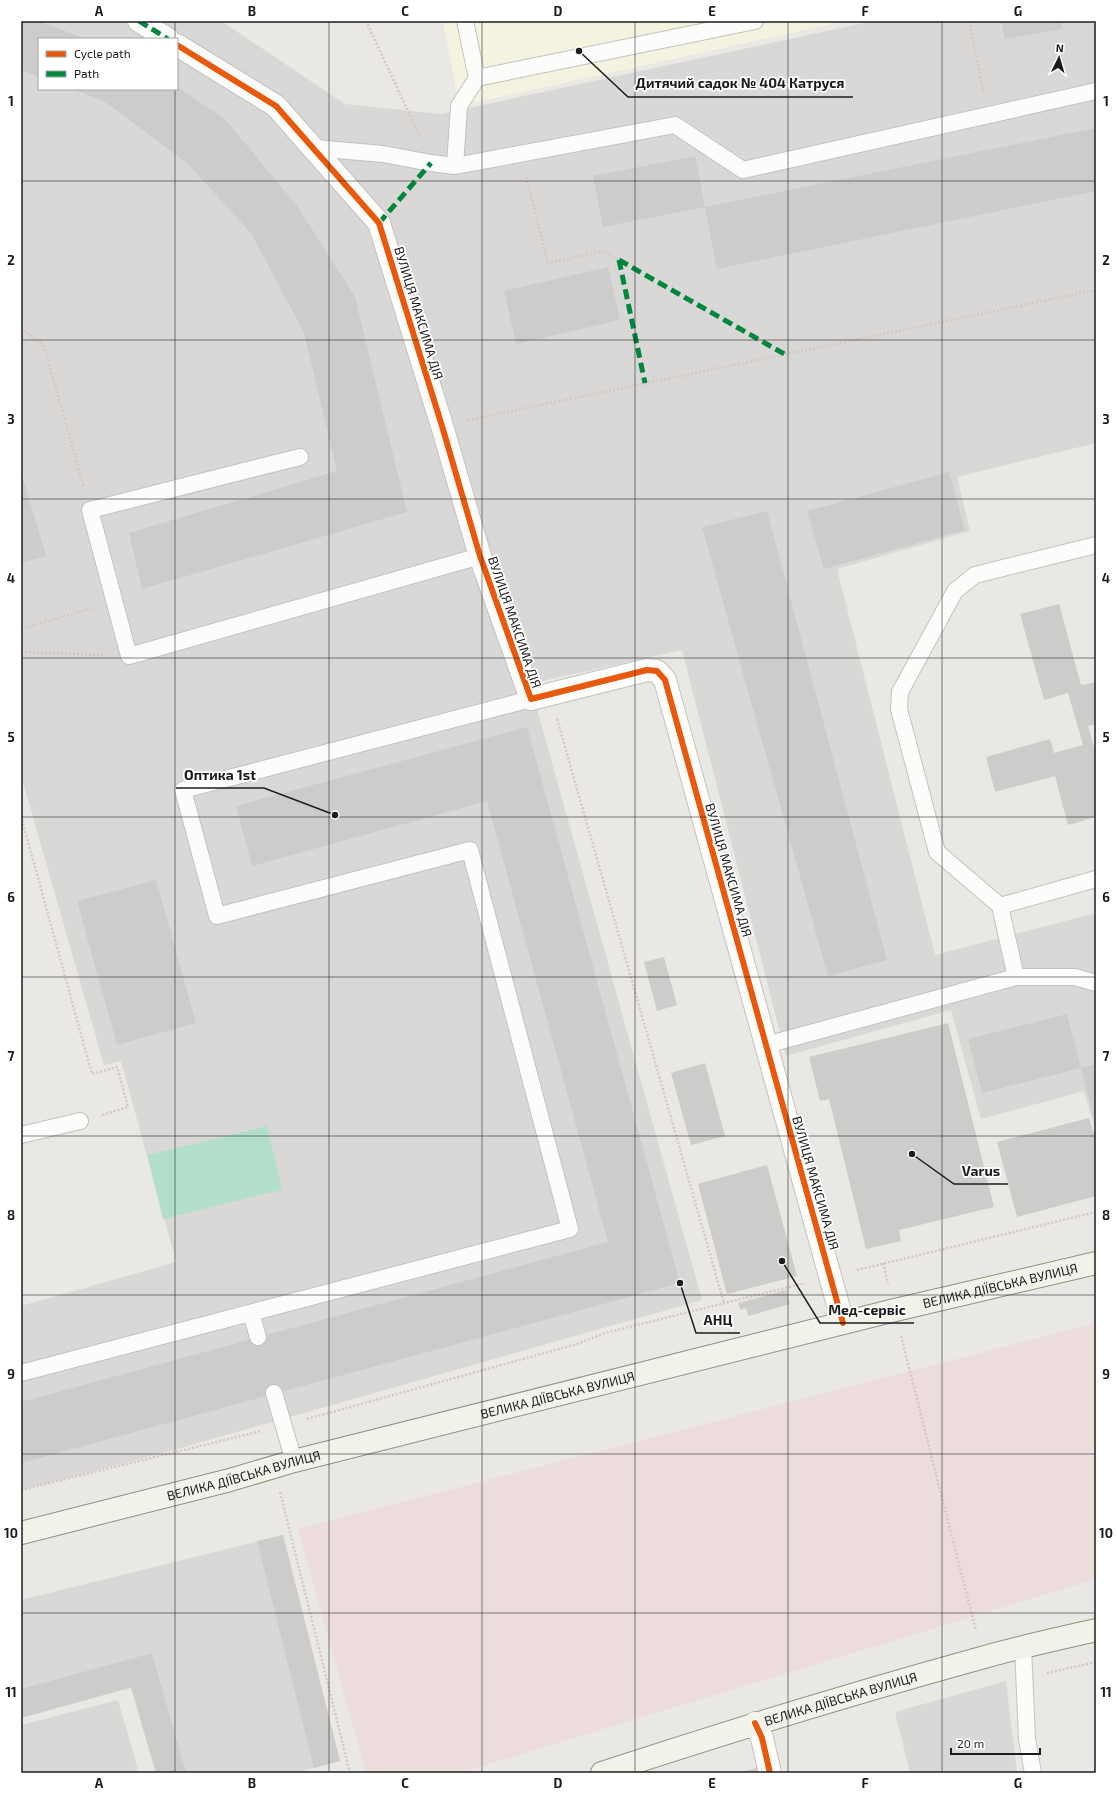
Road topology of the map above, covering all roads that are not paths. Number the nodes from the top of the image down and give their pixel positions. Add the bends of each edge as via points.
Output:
1 (139, 21) edge
2 (465, 21) edge
3 (755, 21) edge
4 (166, 38) edge
5 (178, 46) edge
6 (477, 78) junction
7 (1096, 91) edge
8 (314, 148) junction
9 (455, 166) junction
10 (300, 457) dead end
11 (1096, 545) edge
12 (480, 556) junction
13 (540, 696) junction
14 (1096, 879) edge
15 (1000, 906) junction
16 (1016, 977) junction
17 (1096, 983) edge
18 (766, 1045) junction
19 (80, 1121) road end
20 (21, 1135) edge
21 (1096, 1263) edge
22 (250, 1313) junction
23 (843, 1323) junction
24 (258, 1337) dead end
25 (21, 1373) edge
26 (274, 1393) dead end
27 (284, 1464) junction
28 (21, 1533) edge
29 (1096, 1619) edge
30 (1096, 1630) edge
31 (1060, 1639) junction
32 (1023, 1647) junction
33 (755, 1723) junction
34 (602, 1773) edge
35 (770, 1773) edge
36 (1033, 1773) edge

1 - 4 street
2 - 6 lane
3 - 6 lane
5 - 8 street, ВУЛИЦЯ МАКСИМА ДІЯ via 276,106
6 - 9 lane via 458,106
7 - 9 lane via 743,170 675,125
8 - 9 lane via 383,154
8 - 12 street, ВУЛИЦЯ МАКСИМА ДІЯ via 379,223
10 - 12 lane via 90,510 129,656
11 - 15 lane via 975,575 955,592 900,692 899,709 937,852
12 - 13 street, ВУЛИЦЯ МАКСИМА ДІЯ
13 - 18 street, ВУЛИЦЯ МАКСИМА ДІЯ via 647,670 658,671 665,680
13 - 22 lane via 183,790 217,916 470,850 570,1229
14 - 15 lane
15 - 16 lane
16 - 17 lane via 1075,977
16 - 18 lane
18 - 23 street, ВУЛИЦЯ МАКСИМА ДІЯ
19 - 20 lane
21 - 23 main road, ВЕЛИКА ДІЇВСЬКА ВУЛИЦЯ
22 - 24 lane
22 - 25 lane
23 - 27 main road, ВЕЛИКА ДІЇВСЬКА ВУЛИЦЯ
26 - 27 lane via 283,1425
27 - 28 main road, ВЕЛИКА ДІЇВСЬКА ВУЛИЦЯ
29 - 31 lane, ВЕЛИКА ДІЇВСЬКА ВУЛИЦЯ
30 - 31 main road, ВЕЛИКА ДІЇВСЬКА ВУЛИЦЯ
31 - 32 main road, ВЕЛИКА ДІЇВСЬКА ВУЛИЦЯ
32 - 33 main road, ВЕЛИКА ДІЇВСЬКА ВУЛИЦЯ
32 - 36 lane via 1027,1739
33 - 34 main road, ВЕЛИКА ДІЇВСЬКА ВУЛИЦЯ
33 - 35 street via 762,1738

